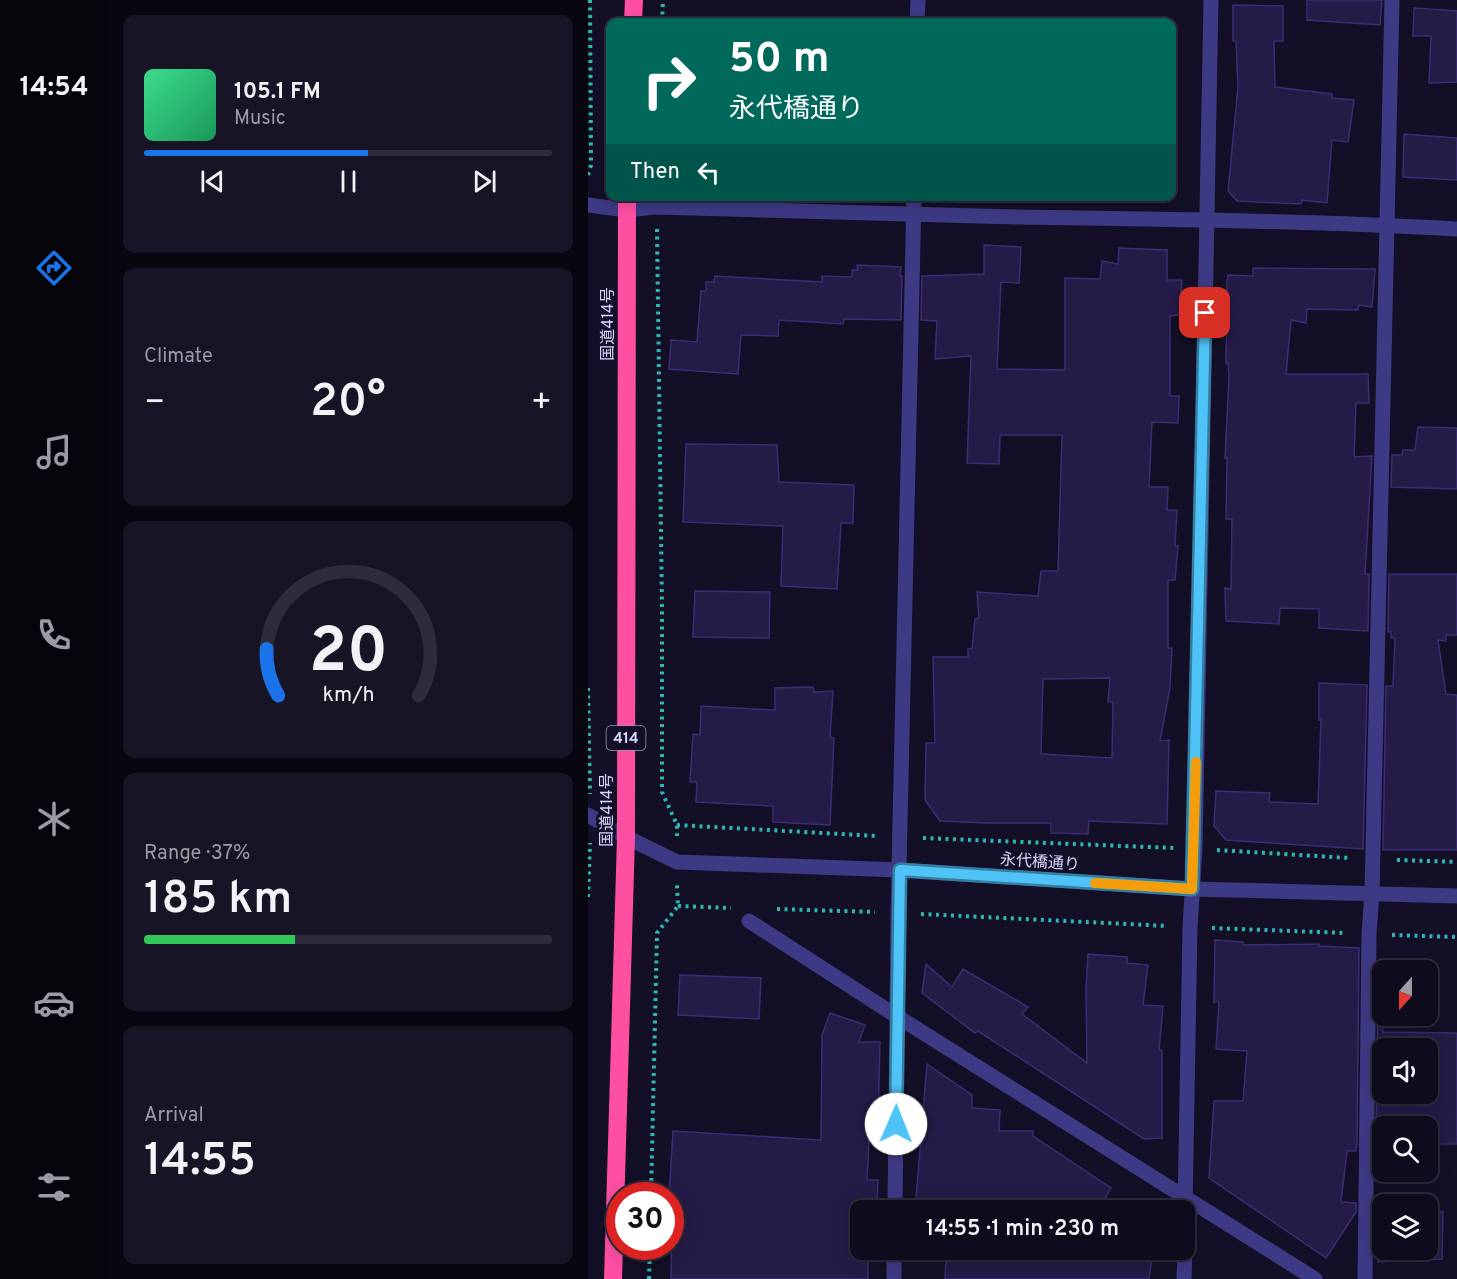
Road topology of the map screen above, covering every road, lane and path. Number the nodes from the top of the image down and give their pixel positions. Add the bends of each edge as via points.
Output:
1 (591, 0) edge
2 (634, 0) edge
3 (663, 0) edge
4 (918, 0) edge
5 (1211, 0) edge
6 (1392, 0) edge
7 (633, 18) edge
8 (662, 18) edge
9 (917, 18) edge
10 (588, 175) edge
11 (914, 201) edge
12 (626, 203) edge
13 (588, 205) edge
14 (656, 207) junction
15 (914, 215) junction
16 (1206, 220) junction
17 (1387, 225) junction
18 (1457, 229) edge
19 (588, 688) edge
20 (589, 815) edge
21 (677, 825) junction
22 (626, 837) junction
23 (901, 837) junction
24 (1195, 849) junction
25 (1372, 860) junction
26 (676, 862) junction
27 (1457, 862) edge
28 (589, 869) edge
29 (900, 870) junction
30 (1192, 889) junction
31 (1372, 893) junction
32 (1457, 896) edge
33 (588, 897) edge
34 (678, 906) junction
35 (736, 908) dead end
36 (771, 909) dead end
37 (898, 913) junction
38 (749, 921) dead end
39 (1190, 927) junction
40 (1369, 934) junction
41 (1457, 937) edge
42 (898, 1017) junction
43 (651, 1182) edge
44 (895, 1200) edge
45 (1179, 1200) edge
46 (1185, 1200) edge
47 (1195, 1210) edge
48 (650, 1260) edge
49 (894, 1260) edge
50 (1185, 1260) edge
51 (613, 1279) edge
52 (650, 1279) edge
53 (894, 1279) edge
54 (1184, 1279) edge
55 (1315, 1279) edge
56 (1365, 1279) edge

1 - 10 path
2 - 7 highway
3 - 8 path
4 - 9 street
5 - 16 street
6 - 17 street
11 - 15 street
12 - 13 street
12 - 14 street
12 - 22 highway, 国道414号 / 414
14 - 15 street
14 - 21 path via 662,792
15 - 16 street
15 - 23 street
16 - 17 street
16 - 24 street
17 - 18 street
17 - 25 street
19 - 20 path
20 - 22 street, 永代橋通り
20 - 28 path
21 - 23 path
21 - 26 path
22 - 26 street, 永代橋通り
22 - 51 highway, 国道414号 / 414
23 - 24 path
23 - 29 street
24 - 25 path
24 - 30 street
25 - 27 path
25 - 31 street
26 - 29 street, 永代橋通り
26 - 34 path
28 - 33 path
29 - 30 street, 永代橋通り
29 - 37 street
30 - 31 street, 永代橋通り
30 - 39 street
31 - 32 street, 永代橋通り
31 - 40 street
34 - 35 path
34 - 43 path via 657,933
36 - 37 path
37 - 39 path
37 - 42 street
38 - 42 street
39 - 40 path
39 - 46 street
40 - 41 path
40 - 56 street
42 - 44 street
42 - 45 street
47 - 55 street
48 - 52 path
49 - 53 street
50 - 54 street

